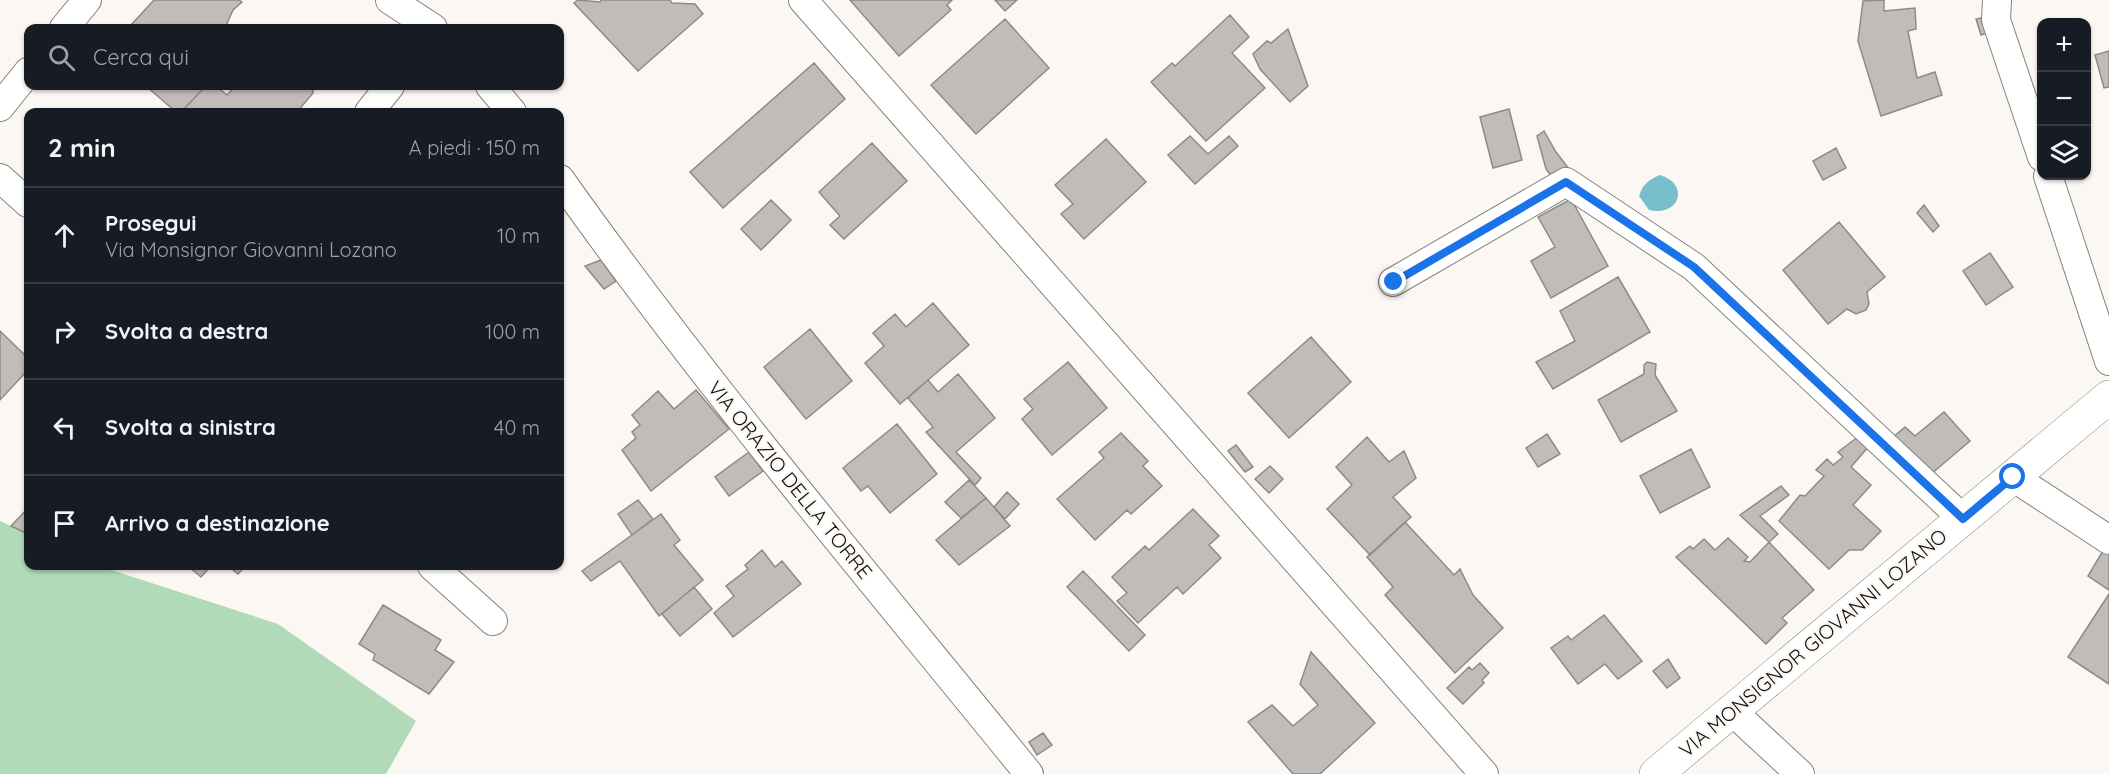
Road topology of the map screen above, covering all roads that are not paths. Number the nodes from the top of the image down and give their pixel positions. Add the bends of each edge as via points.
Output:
1 (87, 0) edge
2 (390, 0) edge
3 (803, 0) edge
4 (1997, 0) edge
5 (67, 24) edge
6 (427, 24) edge
7 (24, 77) edge
8 (387, 90) edge
9 (493, 90) edge
10 (0, 107) edge
11 (372, 108) edge
12 (509, 108) edge
13 (2037, 142) edge
14 (0, 178) edge
15 (2049, 180) edge
16 (564, 185) edge
17 (24, 199) edge
18 (1394, 282) dead end
19 (2109, 361) edge
20 (2109, 397) edge
21 (2013, 477) junction
22 (1963, 519) junction
23 (2109, 540) edge
24 (436, 570) edge
25 (493, 621) dead end
26 (1731, 711) junction
27 (1029, 774) edge
28 (1484, 774) edge
29 (1656, 774) edge
30 (1800, 774) edge

1 - 5 street
2 - 6 street
3 - 28 street
4 - 13 street via 1996,20
7 - 10 street
8 - 11 street
9 - 12 street
14 - 17 street
15 - 19 street
16 - 27 street, VIA ORAZIO DELLA TORRE via 716,388
18 - 22 street via 1566,182 1694,267
20 - 21 main road, VIA MONSIGNOR GIOVANNI LOZANO
21 - 22 main road, VIA MONSIGNOR GIOVANNI LOZANO
21 - 23 street
22 - 26 main road, VIA MONSIGNOR GIOVANNI LOZANO
24 - 25 street
26 - 29 main road, VIA MONSIGNOR GIOVANNI LOZANO
26 - 30 street

